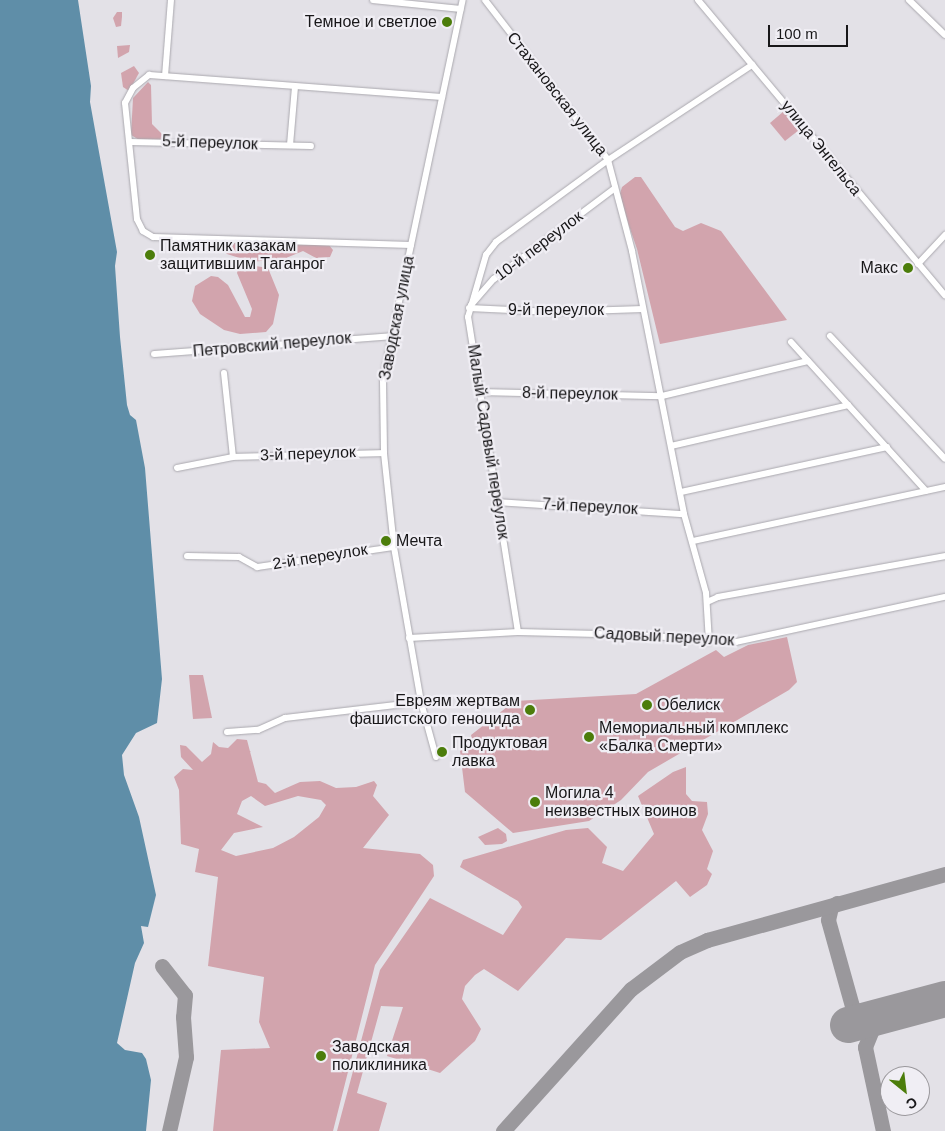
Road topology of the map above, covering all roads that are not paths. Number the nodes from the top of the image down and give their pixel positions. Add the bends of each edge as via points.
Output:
1 (171, 0) edge
2 (373, 0) edge
3 (463, 0) edge
4 (485, 0) edge
5 (698, 0) edge
6 (909, 0) edge
7 (461, 9) junction
8 (945, 35) edge
9 (752, 65) junction
10 (165, 76) junction
11 (295, 87) junction
12 (442, 97) junction
13 (130, 142) junction
14 (290, 145) junction
15 (311, 146) dead end
16 (608, 160) junction
17 (614, 189) junction
18 (945, 235) edge
19 (411, 245) junction
20 (486, 254) joint
21 (918, 264) junction
22 (945, 295) edge
23 (469, 308) junction
24 (643, 309) junction
25 (391, 336) junction
26 (830, 336) dead end
27 (790, 342) dead end
28 (154, 354) dead end
29 (808, 361) junction
30 (224, 373) dead end
31 (479, 392) junction
32 (662, 396) junction
33 (848, 404) junction
34 (671, 446) junction
35 (887, 447) junction
36 (384, 453) junction
37 (233, 457) junction
38 (945, 459) edge
39 (177, 468) dead end
40 (945, 487) edge
41 (926, 491) junction
42 (681, 492) junction
43 (496, 502) junction
44 (684, 514) junction
45 (693, 542) junction
46 (394, 547) junction
47 (187, 556) dead end
48 (945, 556) edge
49 (945, 596) edge
50 (706, 602) junction
51 (518, 632) junction
52 (409, 638) junction
53 (709, 642) junction
54 (421, 702) junction
55 (227, 732) dead end
56 (436, 758) dead end

1 - 10 street
2 - 7 street
3 - 7 street, Заводская улица
4 - 16 street, Стахановская улица
5 - 9 street, улица Энгельса
6 - 8 street
7 - 12 street, Заводская улица
9 - 16 street
9 - 21 street, улица Энгельса
10 - 11 street
10 - 13 street via 150,76 133,88 125,103 125,125
11 - 12 street
11 - 14 street
12 - 19 street, Заводская улица
13 - 14 street, 5-й переулок
13 - 19 street via 137,219 143,231 153,237
14 - 15 street, 5-й переулок
16 - 17 street
16 - 20 street, Стахановская улица via 496,242
17 - 23 street, 10-й переулок via 494,279
17 - 24 street via 632,251
18 - 21 street
19 - 25 street, Заводская улица
20 - 23 street, Малый Садовый переулок
21 - 22 street, улица Энгельса
23 - 24 street, 9-й переулок via 553,312
23 - 31 street, Малый Садовый переулок
24 - 32 street
25 - 28 street, Петровский переулок
25 - 36 street, Заводская улица via 383,378
26 - 38 street
27 - 29 street
29 - 32 street, 8-й переулок
29 - 33 street
30 - 37 street
31 - 32 street, 8-й переулок
31 - 43 street, Малый Садовый переулок
32 - 34 street
33 - 34 street
33 - 35 street
34 - 42 street
35 - 41 street
35 - 42 street
36 - 37 street, 3-й переулок
36 - 46 street, Заводская улица
37 - 39 street, 3-й переулок
40 - 41 street
41 - 45 street
42 - 44 street
43 - 44 street, 7-й переулок
43 - 51 street, Малый Садовый переулок
44 - 45 street
45 - 50 street
46 - 47 street, 2-й переулок via 257,567 239,557
46 - 52 street, Заводская улица
48 - 50 street via 718,597
49 - 53 street, Садовый переулок via 736,642
50 - 53 street
51 - 52 street, Садовый переулок
51 - 53 street, Садовый переулок via 638,635
52 - 54 street, Заводская улица
54 - 55 street via 284,718 258,730
54 - 56 street, Заводская улица

